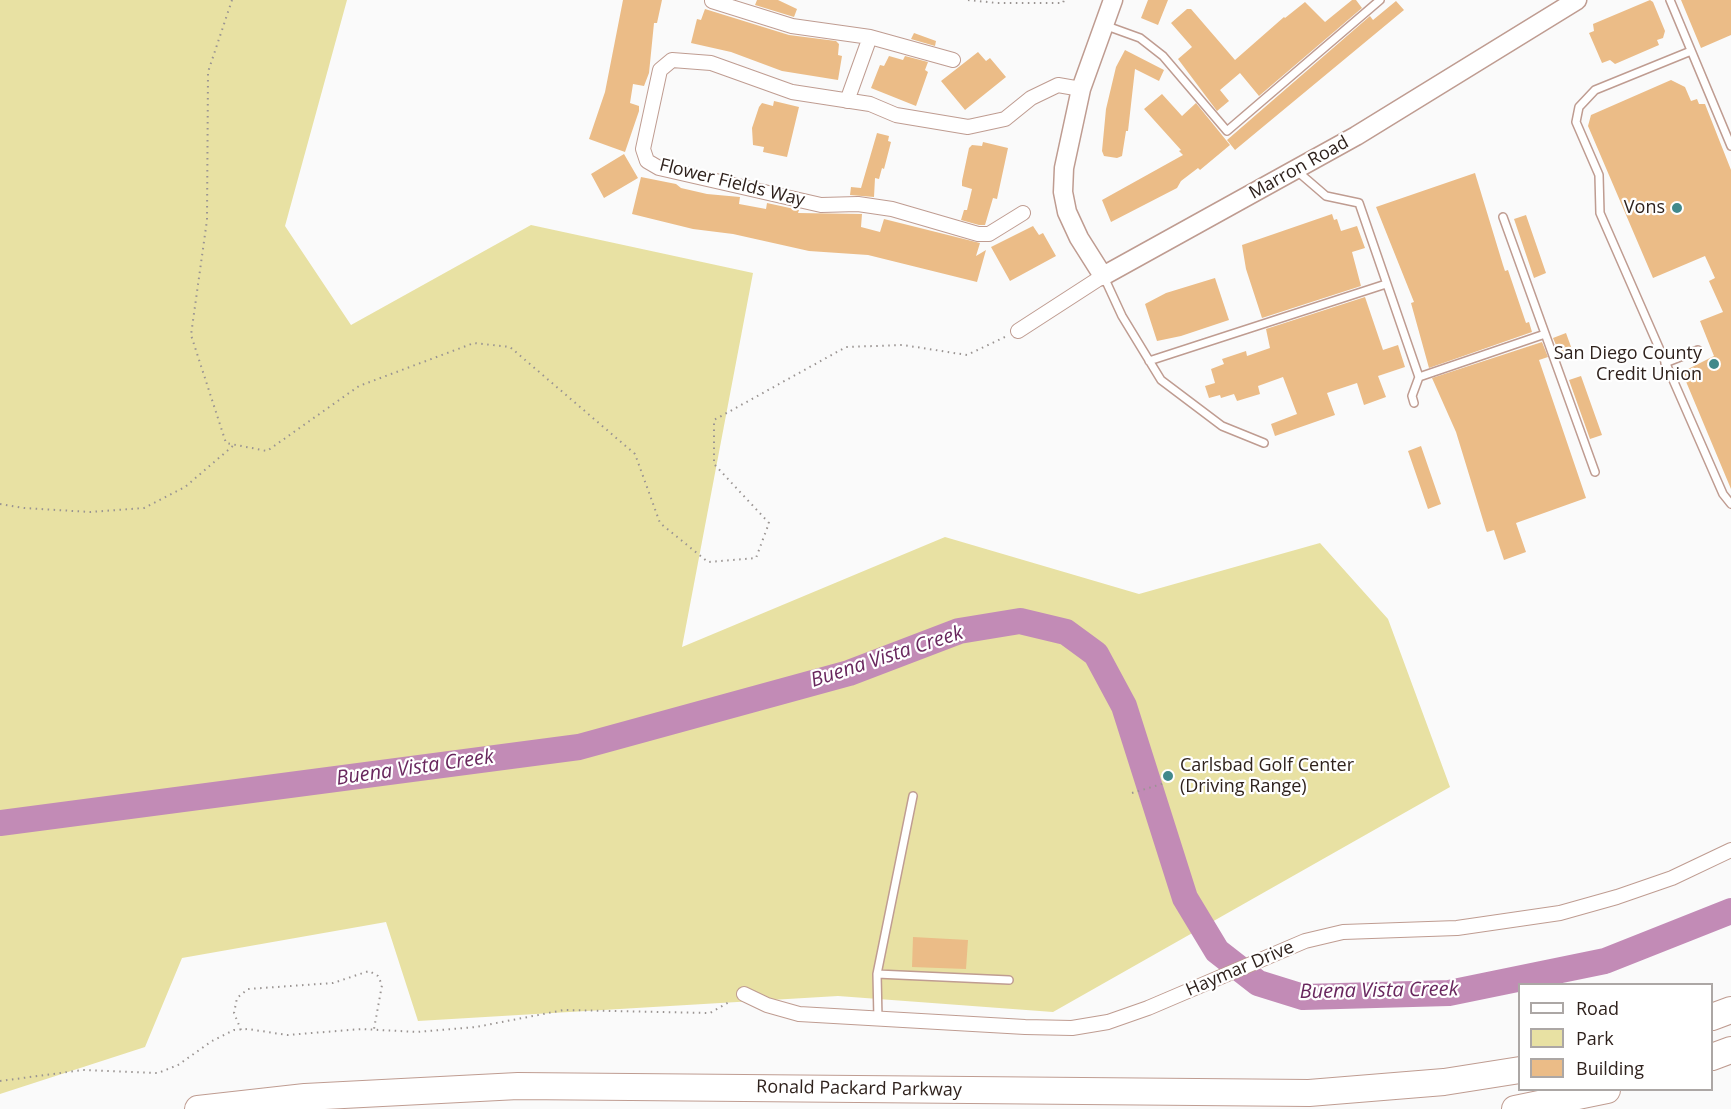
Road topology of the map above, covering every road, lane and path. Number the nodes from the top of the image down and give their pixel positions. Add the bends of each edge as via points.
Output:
1 (232, 0) edge
2 (968, 0) edge
3 (1064, 0) edge
4 (1113, 0) edge
5 (1380, 0) edge
6 (1577, 0) edge
7 (1670, 0) edge
8 (712, 1) edge
9 (1102, 24) junction
10 (870, 37) junction
11 (1691, 51) junction
12 (953, 60) dead end
13 (1081, 89) junction
14 (847, 100) junction
15 (1731, 146) edge
16 (1295, 170) junction
17 (1023, 213) dead end
18 (1503, 217) dead end
19 (1103, 276) junction
20 (1386, 284) junction
21 (1018, 331) joint
22 (1545, 334) junction
23 (1698, 350) dead end
24 (1149, 362) junction
25 (1665, 363) junction
26 (1419, 377) junction
27 (1414, 403) dead end
28 (1264, 443) dead end
29 (235, 445) junction
30 (1594, 472) dead end
31 (0, 504) edge
32 (1731, 504) edge
33 (1165, 783) dead end
34 (1132, 794) dead end
35 (914, 796) dead end
36 (1731, 850) edge
37 (878, 974) junction
38 (1009, 980) dead end
39 (744, 994) joint
40 (878, 1019) junction
41 (374, 1029) junction
42 (241, 1030) junction
43 (1731, 1050) edge
44 (1713, 1057) edge
45 (1518, 1070) edge
46 (0, 1081) edge
47 (1598, 1091) edge
48 (198, 1109) edge
49 (1515, 1109) edge

1 - 29 path via 208,72 207,220 191,334 226,443
2 - 3 path
4 - 9 street
5 - 9 lane via 1227,130 1163,56 1140,38
6 - 16 street, Marron Road
7 - 11 lane
8 - 10 street via 792,26
9 - 13 street
10 - 12 street
10 - 14 street
11 - 15 lane
11 - 25 lane via 1594,90 1579,107 1576,122 1599,175 1600,213
13 - 14 street, Flower Fields Way via 1058,85 1031,98 1005,119 968,127 896,115
13 - 19 street via 1064,168 1063,192 1079,238
14 - 17 street, Flower Fields Way via 792,92 711,63 672,60 660,70 643,149 647,161 658,168 821,204 892,209 978,234 989,234
16 - 19 street, Marron Road
16 - 20 lane via 1326,196 1359,203
18 - 22 lane
19 - 21 street, Marron Road
19 - 24 lane
20 - 24 lane
20 - 26 lane
21 - 29 path via 967,355 903,345 846,347 714,420 714,464 769,523 756,558 708,562 660,523 635,454 510,347 474,343 359,386 267,451
22 - 26 lane
22 - 30 lane
23 - 25 lane
24 - 28 lane via 1161,380 1222,426
25 - 32 lane via 1723,494
26 - 27 lane via 1412,396
29 - 31 path via 185,487 144,508 90,512
33 - 34 path
35 - 37 lane
36 - 40 street, Haymar Drive via 1661,882 1560,913 1456,928 1343,932 1305,941 1108,1022 1072,1028 1024,1028
37 - 38 lane
37 - 40 lane
39 - 40 street, Haymar Drive via 799,1014
39 - 41 path via 710,1013 564,1010 476,1027 417,1032
41 - 42 path via 310,1035
41 - 42 path via 382,985 369,970 333,983 248,989 237,998 234,1013
42 - 46 path via 212,1041 178,1065 158,1073 83,1070
43 - 44 highway
45 - 48 highway, Ronald Packard Parkway via 1434,1083 1309,1093 518,1086 304,1097
47 - 49 highway

